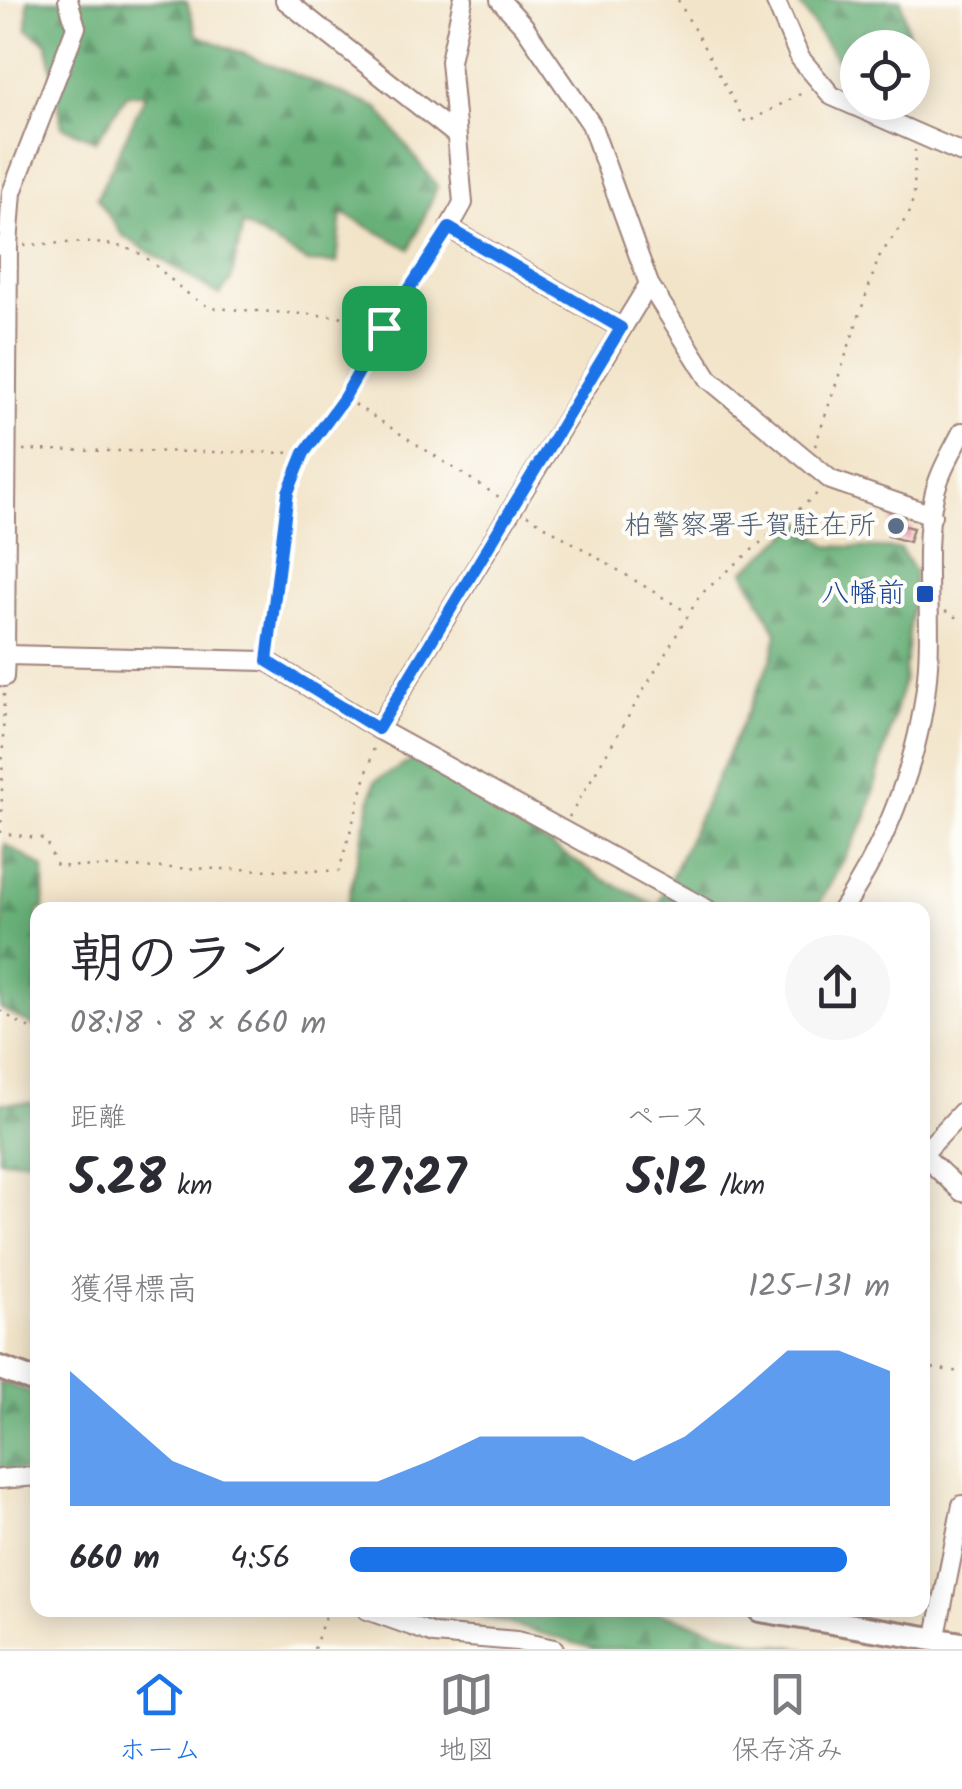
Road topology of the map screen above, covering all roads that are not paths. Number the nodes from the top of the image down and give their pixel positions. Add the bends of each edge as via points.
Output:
1 (68, 0) edge
2 (285, 0) edge
3 (464, 0) edge
4 (500, 0) edge
5 (775, 0) edge
6 (455, 134) junction
7 (962, 152) edge
8 (4, 245) edge
9 (649, 284) junction
10 (621, 328) junction
11 (962, 432) edge
12 (3, 450) edge
13 (932, 515) junction
14 (5, 655) junction
15 (4, 677) road end
16 (378, 729) junction
17 (693, 902) edge
18 (847, 902) edge
19 (962, 1112) edge
20 (930, 1147) edge
21 (930, 1162) edge
22 (962, 1192) edge
23 (0, 1368) edge
24 (30, 1379) edge
25 (30, 1477) edge
26 (0, 1479) edge
27 (962, 1506) edge
28 (387, 1617) edge
29 (801, 1617) edge
30 (936, 1641) junction
31 (962, 1644) edge
32 (554, 1649) edge

1 - 8 street via 76,27 12,192
2 - 6 street
3 - 6 street via 450,61
4 - 9 street via 591,124
5 - 7 street via 800,58 832,96
6 - 10 street via 463,202 449,228
8 - 12 street
9 - 10 street
9 - 13 street via 709,379 809,462 832,480
10 - 16 street
11 - 13 street via 941,475
12 - 14 street
13 - 18 street via 928,666 918,732 892,812
14 - 15 street
14 - 16 street via 267,661
16 - 17 street
19 - 20 street
21 - 22 street
23 - 24 main road
25 - 26 street
27 - 30 street
28 - 32 street via 434,1634
29 - 30 main road
30 - 31 main road

